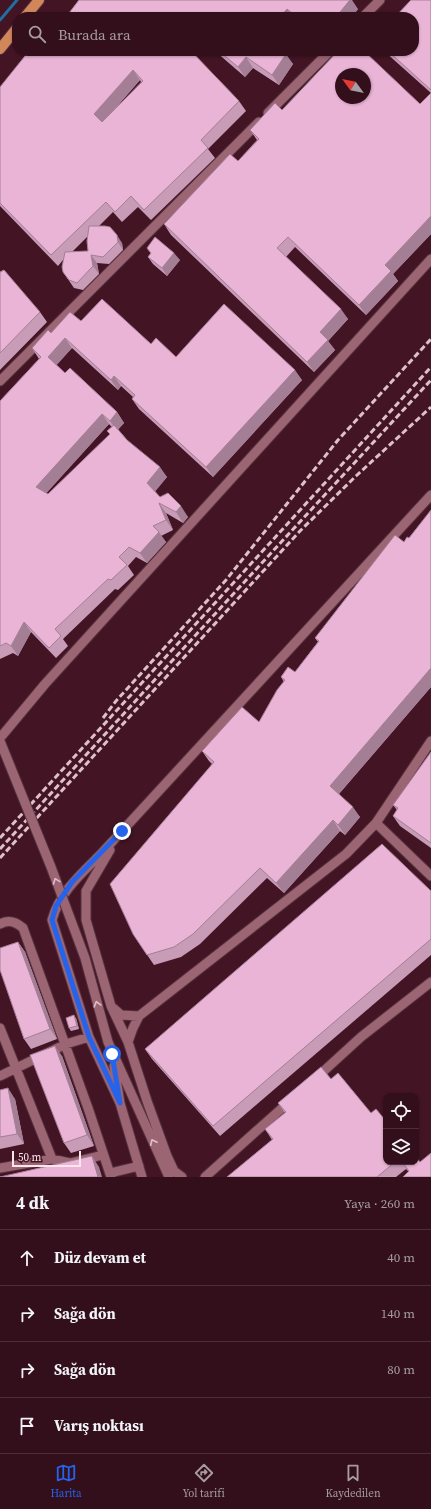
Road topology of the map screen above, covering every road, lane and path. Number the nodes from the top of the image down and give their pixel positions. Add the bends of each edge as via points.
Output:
1 (39, 0) edge
2 (380, 0) edge
3 (30, 12) edge
4 (368, 12) edge
5 (12, 34) edge
6 (0, 49) edge
7 (325, 56) edge
8 (431, 259) edge
9 (0, 381) edge
10 (431, 495) edge
11 (0, 738) edge
12 (0, 741) edge
13 (431, 741) edge
14 (376, 823) junction
15 (122, 831) junction
16 (431, 876) edge
17 (0, 924) edge
18 (431, 982) edge
19 (111, 1006) junction
20 (139, 1016) junction
21 (0, 1028) edge
22 (89, 1037) junction
23 (128, 1042) junction
24 (66, 1044) junction
25 (112, 1054) junction
26 (17, 1069) junction
27 (0, 1076) edge
28 (309, 1084) edge
29 (298, 1094) edge
30 (120, 1103) junction
31 (103, 1155) junction
32 (52, 1159) junction
33 (139, 1166) junction
34 (2, 1168) edge
35 (111, 1175) edge
36 (8, 1177) edge
37 (142, 1177) edge
38 (169, 1177) edge
39 (182, 1177) edge
40 (205, 1177) edge

1 - 3 main road
2 - 4 street
5 - 6 main road
7 - 9 street
8 - 11 street via 56,672
10 - 15 street
25 -> 12 street, bridge via 85,958
13 - 14 street
14 - 16 street
14 - 20 street via 346,854
15 - 19 street via 86,891 86,920
15 - 22 street via 72,882 56,906 52,920
17 - 24 street via 15,921 24,928
18 - 28 street via 361,1037
19 - 20 street via 121,1015
19 - 23 street
20 - 23 street
21 - 26 street
22 - 24 street
22 - 30 street
23 - 39 street via 167,1156 174,1171
24 - 26 street
24 - 31 street
25 - 30 street
38 -> 25 street
26 - 27 street
26 - 32 street
29 - 40 street
30 - 33 street
31 - 32 street via 70,1163
31 - 35 street
32 - 34 street
33 - 35 street
33 - 37 street
34 - 36 street

